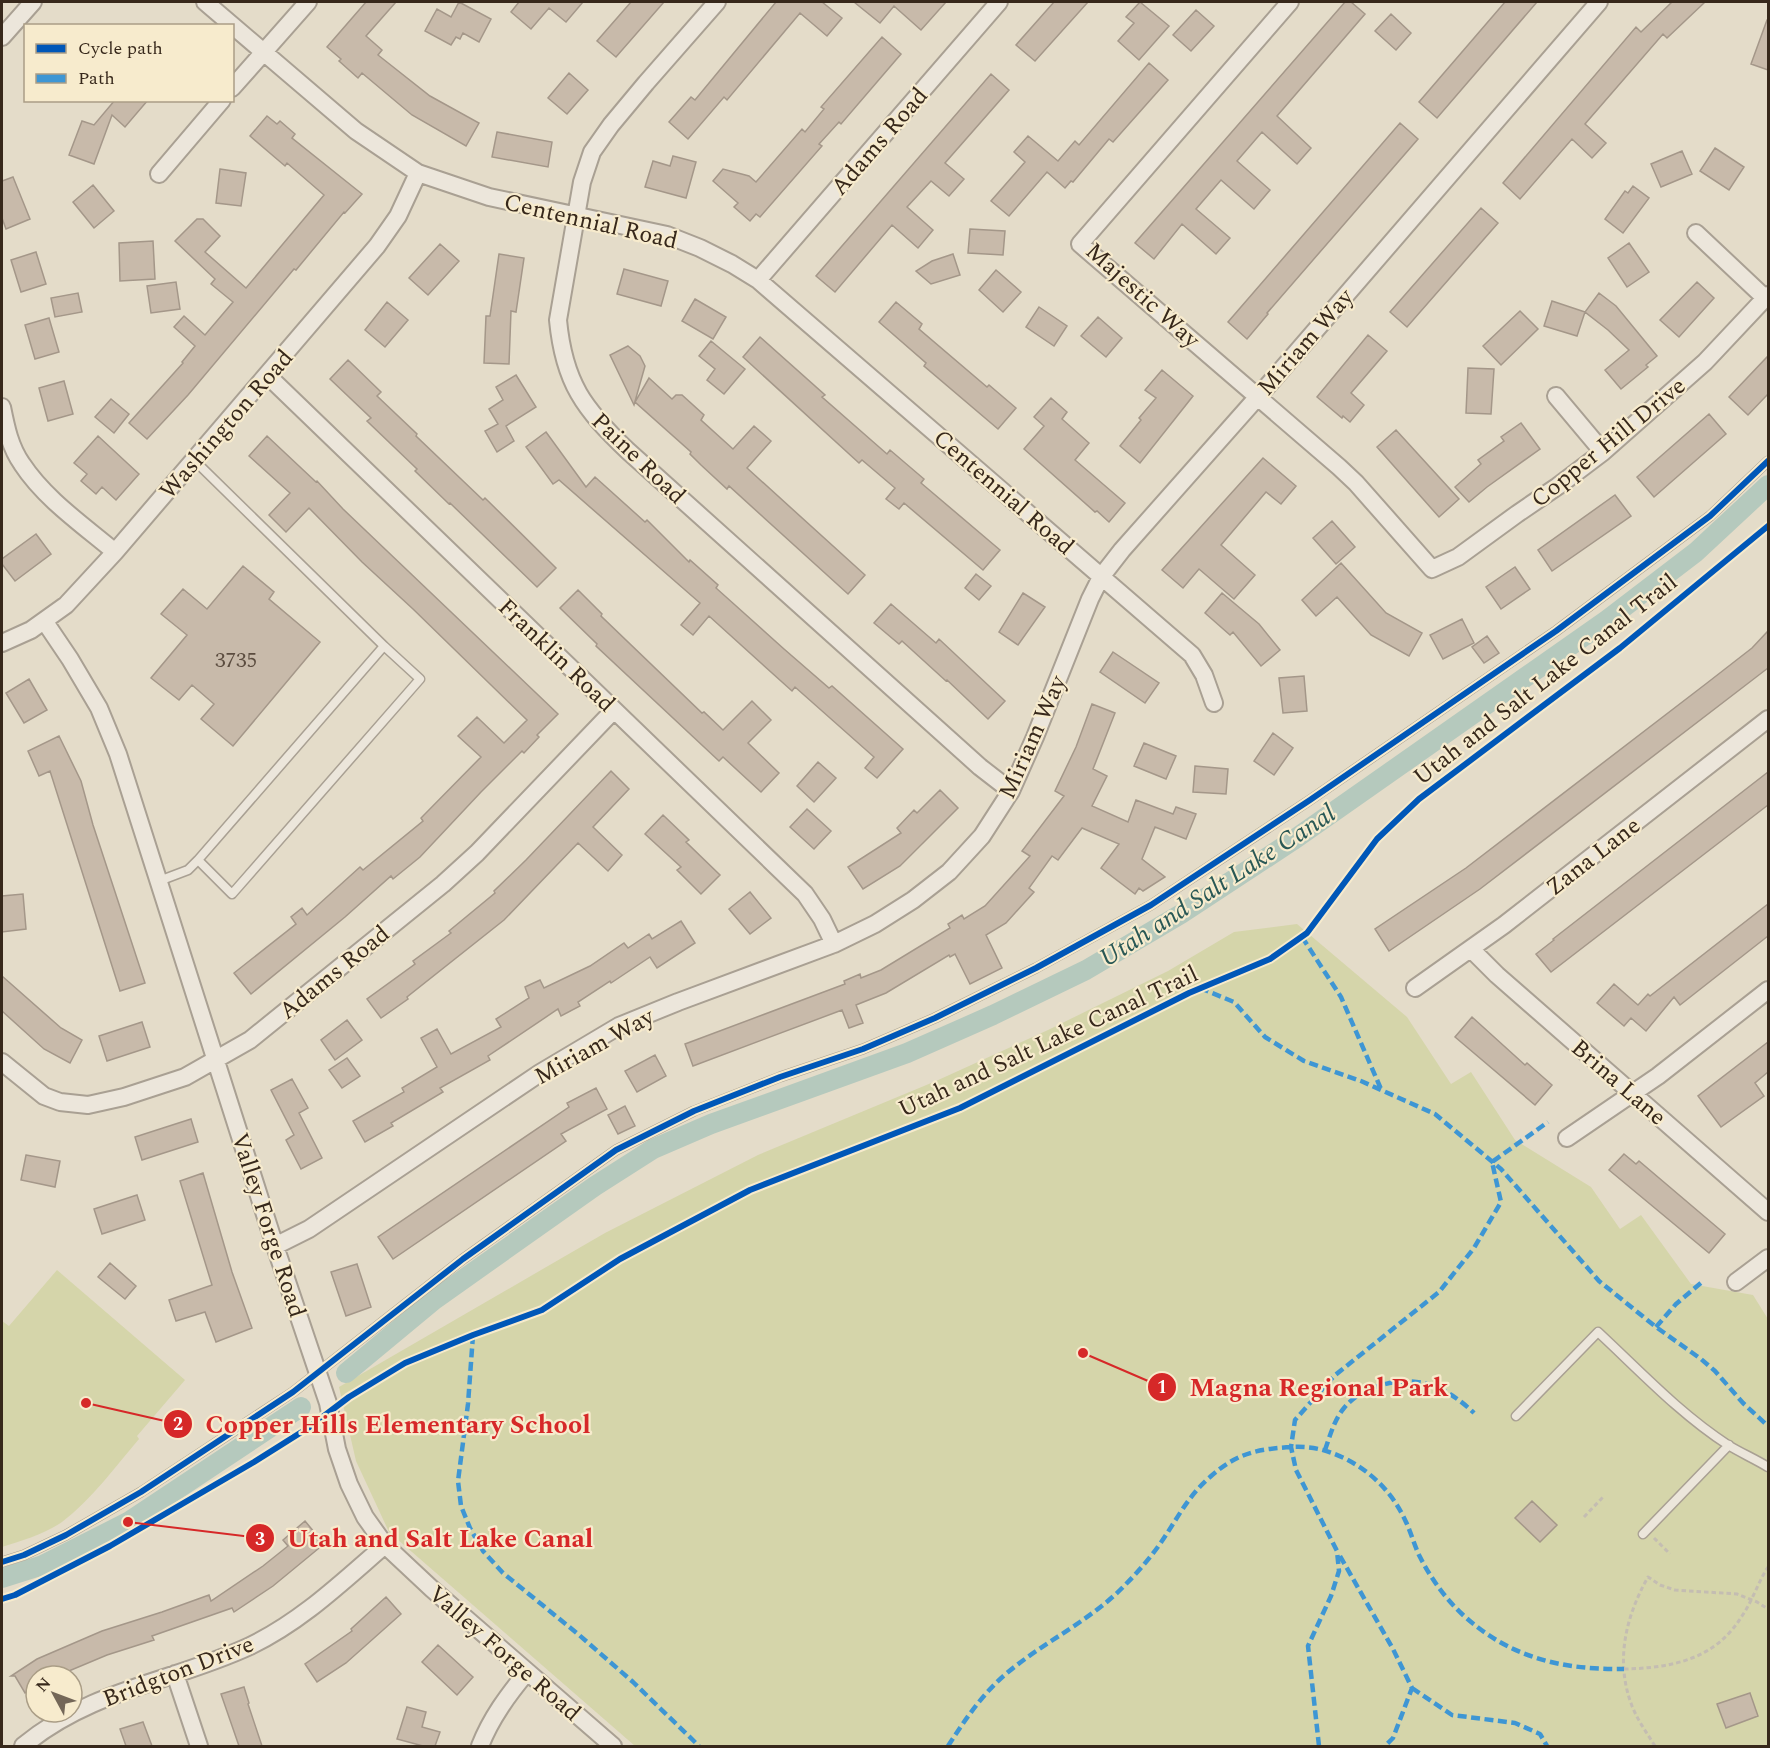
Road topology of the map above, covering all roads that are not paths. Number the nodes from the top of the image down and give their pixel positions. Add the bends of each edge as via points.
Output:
1 (33, 2) edge
2 (205, 2) edge
3 (308, 2) edge
4 (717, 2) edge
5 (999, 2) edge
6 (1290, 2) edge
7 (1599, 2) edge
8 (231, 24) edge
9 (234, 27) edge
10 (2, 37) edge
11 (263, 52) junction
12 (234, 86) edge
13 (220, 102) edge
14 (418, 173) junction
15 (159, 174) dead end
16 (576, 214) junction
17 (1696, 232) dead end
18 (758, 280) junction
19 (1767, 296) edge
20 (267, 375) junction
21 (1258, 396) junction
22 (1556, 396) dead end
23 (2, 407) edge
24 (1603, 452) junction
25 (195, 460) junction
26 (1768, 461) edge
27 (116, 552) junction
28 (1432, 569) joint
29 (1101, 577) junction
30 (45, 621) junction
31 (2, 643) edge
32 (384, 646) junction
33 (1214, 703) dead end
34 (614, 710) junction
35 (1768, 719) edge
36 (1011, 790) junction
37 (198, 860) junction
38 (159, 881) junction
39 (834, 944) junction
40 (1472, 949) junction
41 (1414, 988) dead end
42 (1768, 990) edge
43 (216, 1060) junction
44 (2, 1062) edge
45 (1632, 1094) junction
46 (1566, 1138) dead end
47 (1768, 1212) edge
48 (275, 1246) junction
49 (1768, 1258) edge
50 (1736, 1282) dead end
51 (317, 1374) junction
52 (1516, 1416) dead end
53 (1729, 1446) junction
54 (1768, 1467) edge
55 (1645, 1533) road end
56 (385, 1545) junction
57 (2, 1562) edge
58 (527, 1672) junction
59 (175, 1674) junction
60 (23, 1746) edge
61 (199, 1746) edge
62 (480, 1746) edge
63 (613, 1746) edge

1 - 10 street
2 - 8 street, Centennial Road
3 - 11 street
4 - 16 street, Paine Road via 592,152
5 - 18 street, Adams Road
6 - 21 street, Majestic Way via 1080,244
7 - 21 street, Miriam Way
9 - 11 street, Centennial Road
11 - 12 street
11 - 14 street, Centennial Road via 356,131
13 - 15 street
14 - 16 street, Centennial Road via 489,197
14 - 20 street, Washington Road via 398,216 377,246
16 - 18 street, Centennial Road via 667,235
16 - 36 street, Paine Road via 558,320 566,364 586,408 637,459 980,767
17 - 19 street
18 - 29 street, Centennial Road
19 - 24 street, Copper Hill Drive via 1705,362
20 - 25 street, Washington Road
20 - 34 street, Franklin Road
21 - 28 street, Majestic Way via 1356,483
21 - 29 street, Miriam Way
22 - 24 street
23 - 27 street via 7,432 21,463 41,489
24 - 28 street, Copper Hill Drive via 1458,557
25 - 27 street, Washington Road
25 - 32 lane
26 - 51 lane via 1710,516 1565,625 1151,904 935,1018 863,1049 694,1111 616,1150 463,1259
27 - 30 street, Washington Road via 66,605
29 - 33 street, Centennial Road via 1192,656
29 - 36 street, Miriam Way
30 - 31 street, Washington Road
30 - 38 street, Valley Forge Road via 99,708
32 - 37 lane
32 - 37 lane via 420,679 232,894
34 - 39 street, Franklin Road via 805,894
34 - 43 street, Adams Road via 443,884 250,1040
35 - 40 street, Zana Lane
36 - 39 street, Miriam Way via 982,836 949,872 875,924
37 - 38 lane via 188,870
38 - 43 street, Valley Forge Road
39 - 48 street, Miriam Way via 619,1026 540,1073 309,1229
40 - 41 street, Zana Lane
40 - 45 street, Brina Lane
42 - 45 street
43 - 44 street, Adams Road via 185,1077 88,1105 44,1096
43 - 48 street, Valley Forge Road
45 - 46 street
45 - 47 street, Brina Lane
48 - 51 street, Valley Forge Road
49 - 50 street
51 - 56 street, Valley Forge Road via 349,1484
51 - 57 lane via 141,1492 66,1535
52 - 53 lane via 1598,1332 1685,1412
53 - 54 lane
53 - 55 lane
56 - 58 street, Valley Forge Road
56 - 59 street, Bridgton Drive via 290,1624 251,1645
58 - 62 street via 487,1727
58 - 63 street, Valley Forge Road
59 - 60 street, Bridgton Drive via 121,1691 72,1713
59 - 61 street

